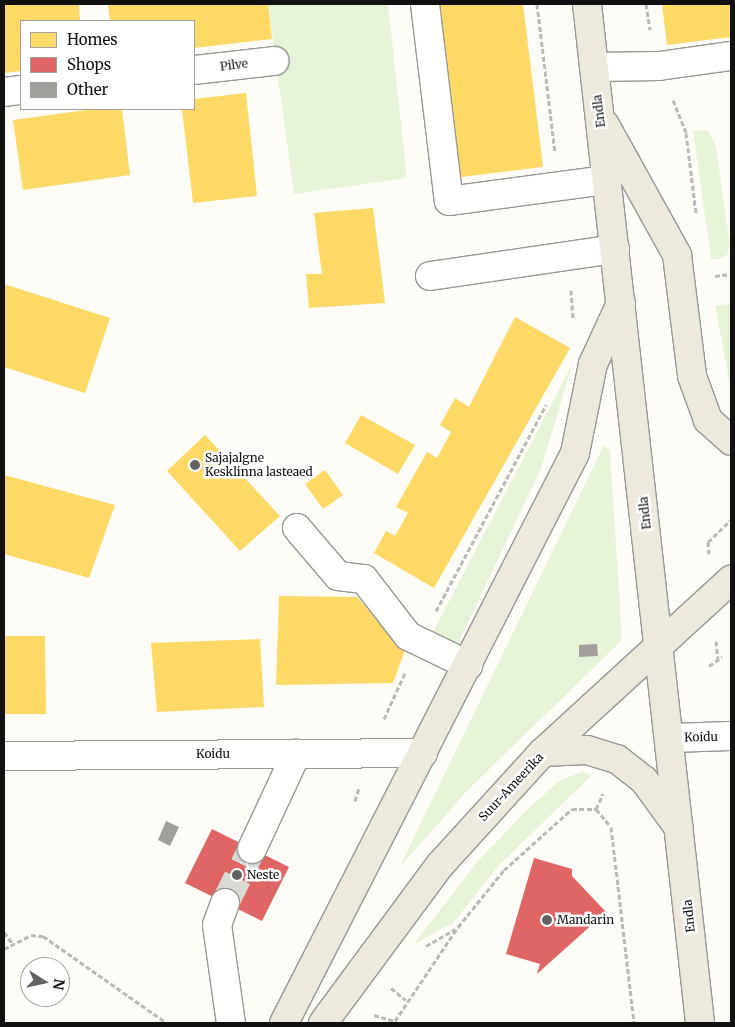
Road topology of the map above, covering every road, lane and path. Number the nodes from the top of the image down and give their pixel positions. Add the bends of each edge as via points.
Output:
1 (425, 4) edge
2 (537, 4) edge
3 (587, 4) edge
4 (731, 56) edge
5 (274, 61) dead end
6 (594, 67) junction
7 (195, 70) edge
8 (20, 90) edge
9 (4, 92) edge
10 (599, 112) junction
11 (607, 180) junction
12 (559, 187) junction
13 (615, 249) junction
14 (568, 257) junction
15 (731, 274) edge
16 (430, 276) dead end
17 (705, 277) dead end
18 (621, 301) junction
19 (574, 323) dead end
20 (552, 395) dead end
21 (731, 441) edge
22 (731, 520) edge
23 (297, 528) dead end
24 (709, 561) dead end
25 (731, 580) edge
26 (420, 642) junction
27 (660, 647) junction
28 (722, 657) dead end
29 (468, 665) junction
30 (709, 666) dead end
31 (731, 736) edge
32 (671, 738) junction
33 (543, 752) junction
34 (423, 753) junction
35 (296, 754) junction
36 (367, 754) junction
37 (4, 756) edge
38 (606, 789) dead end
39 (596, 809) junction
40 (353, 810) dead end
41 (680, 829) junction
42 (252, 849) tunnel mouth
43 (225, 903) tunnel mouth
44 (4, 932) edge
45 (13, 944) junction
46 (4, 949) edge
47 (384, 984) dead end
48 (406, 1000) junction
49 (364, 1012) dead end
50 (228, 1018) edge
51 (167, 1023) edge
52 (284, 1023) edge
53 (322, 1023) edge
54 (634, 1023) edge
55 (700, 1023) edge

1 - 12 street via 449,201
2 - 12 path
3 - 6 main road, Endla
4 - 6 street via 659,66
5 - 7 street, Pilve
6 - 10 main road, Endla
8 - 9 street
10 - 11 main road, Endla
10 - 21 main road via 677,255 692,376 708,420
11 - 12 street
11 - 13 main road, Endla
13 - 14 street
13 - 18 main road, Endla
14 - 16 street
14 - 19 path
15 - 17 path
18 - 27 main road, Endla
18 - 29 main road via 593,364 575,453
20 - 26 path
22 - 24 path via 708,542
23 - 26 street via 338,576 364,579 408,636
25 - 27 main road, Suur-Ameerika
26 - 29 street
26 - 36 path
27 - 32 main road, Endla
27 - 33 main road, Suur-Ameerika
28 - 30 path
29 - 34 main road
31 - 32 street, Koidu
32 - 41 main road, Endla
33 - 41 main road via 587,750 617,759 644,780
33 - 53 main road, Suur-Ameerika via 440,865
34 - 36 street, Koidu
34 - 52 main road
35 - 36 street, Koidu
35 - 37 street, Koidu
35 - 42 street
36 - 40 path
38 - 39 path
39 - 48 path via 572,809 504,870
39 - 54 path via 611,827
41 - 55 main road, Endla
43 - 50 street via 217,925
44 - 45 path
45 - 46 path
45 - 51 path via 31,935 43,936
47 - 48 path
48 - 49 path via 395,1021

